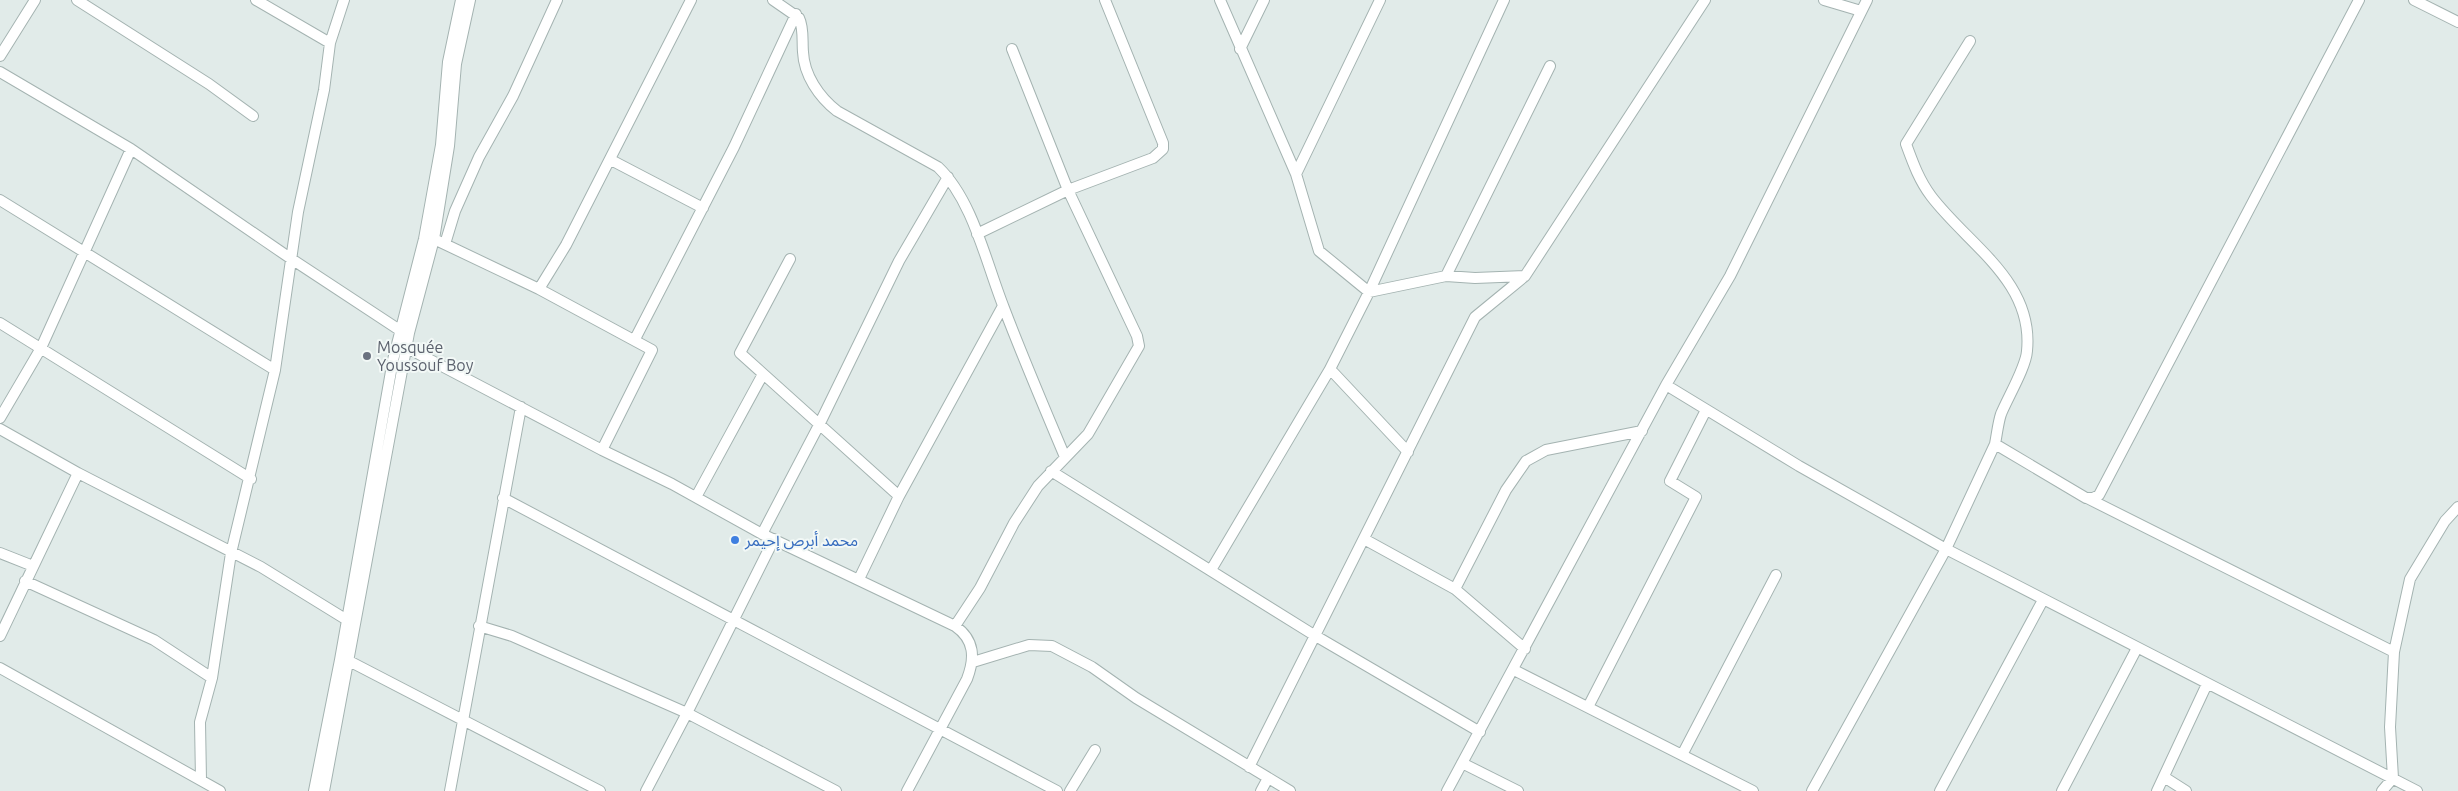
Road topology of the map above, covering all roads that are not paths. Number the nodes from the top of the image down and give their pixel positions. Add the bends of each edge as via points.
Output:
1 (35, 0) edge
2 (77, 0) edge
3 (256, 0) edge
4 (344, 0) edge
5 (461, 0) edge
6 (470, 0) edge
7 (557, 0) edge
8 (690, 0) edge
9 (774, 0) edge
10 (1105, 0) edge
11 (1220, 0) edge
12 (1264, 0) edge
13 (1380, 0) edge
14 (1504, 0) edge
15 (1705, 0) edge
16 (1824, 0) edge
17 (1867, 0) edge
18 (2359, 0) edge
19 (2414, 0) edge
20 (1861, 11) junction
21 (796, 14) junction
22 (2458, 22) edge
23 (1970, 41) dead end
24 (330, 43) junction
25 (1240, 48) junction
26 (1012, 49) dead end
27 (0, 56) edge
28 (1550, 66) dead end
29 (0, 72) edge
30 (253, 116) dead end
31 (131, 149) junction
32 (610, 160) junction
33 (1296, 174) junction
34 (948, 177) junction
35 (1068, 190) junction
36 (0, 200) edge
37 (704, 208) junction
38 (977, 234) junction
39 (434, 239) junction
40 (445, 244) junction
41 (83, 252) junction
42 (290, 258) junction
43 (790, 259) dead end
44 (1446, 276) junction
45 (1526, 276) junction
46 (539, 289) junction
47 (1369, 292) junction
48 (1003, 306) junction
49 (0, 323) edge
50 (401, 331) junction
51 (635, 339) junction
52 (402, 345) junction
53 (40, 348) junction
54 (1330, 369) junction
55 (275, 370) junction
56 (763, 374) junction
57 (1666, 385) junction
58 (521, 408) junction
59 (1706, 410) junction
60 (0, 418) edge
61 (819, 425) junction
62 (0, 429) edge
63 (1642, 431) junction
64 (1995, 444) junction
65 (602, 450) junction
66 (1408, 452) junction
67 (1065, 457) junction
68 (1052, 471) junction
69 (78, 473) junction
70 (250, 479) junction
71 (899, 496) junction
72 (696, 497) junction
73 (502, 498) junction
74 (2086, 498) junction
75 (2458, 507) edge
76 (762, 534) junction
77 (774, 539) junction
78 (1364, 539) junction
79 (1946, 550) junction
80 (0, 553) edge
81 (231, 553) junction
82 (32, 566) junction
83 (1210, 570) junction
84 (1776, 575) dead end
85 (859, 579) junction
86 (26, 581) junction
87 (1455, 590) junction
88 (2043, 600) junction
89 (735, 619) junction
90 (347, 620) junction
91 (479, 626) junction
92 (955, 626) junction
93 (1314, 635) junction
94 (0, 636) edge
95 (2137, 648) junction
96 (1525, 649) junction
97 (2394, 652) junction
98 (349, 661) junction
99 (973, 662) junction
100 (0, 668) edge
101 (1514, 670) junction
102 (212, 678) junction
103 (2208, 684) junction
104 (1588, 707) junction
105 (687, 713) junction
106 (464, 720) junction
107 (940, 730) junction
108 (1480, 732) junction
109 (1095, 750) dead end
110 (1682, 755) junction
111 (1462, 762) junction
112 (1248, 767) junction
113 (2164, 777) junction
114 (1268, 778) junction
115 (2393, 778) junction
116 (201, 780) junction
117 (220, 791) edge
118 (314, 791) edge
119 (324, 791) edge
120 (450, 791) edge
121 (600, 791) edge
122 (646, 791) edge
123 (836, 791) edge
124 (907, 791) edge
125 (1057, 791) edge
126 (1070, 791) edge
127 (1261, 791) edge
128 (1290, 791) edge
129 (1447, 791) edge
130 (1518, 791) edge
131 (1753, 791) edge
132 (1812, 791) edge
133 (1940, 791) edge
134 (2062, 791) edge
135 (2157, 791) edge
136 (2186, 791) edge
137 (2382, 791) edge
138 (2417, 791) edge

1 - 27 street
2 - 30 street via 209,84
3 - 24 street
4 - 24 street
5 - 50 street via 448,62 441,145 424,239
6 - 39 street via 456,64 449,146
7 - 40 street via 513,96 479,157
8 - 32 street
9 - 21 street
10 - 35 street via 1163,149 1154,158
11 - 25 street
12 - 25 street
13 - 33 street
14 - 47 street
15 - 45 street
16 - 20 street
17 - 20 street
18 - 74 street via 2099,495
19 - 22 street
20 - 57 street via 1730,276
21 - 34 street via 801,22 805,67 828,104 938,167
21 - 37 street
23 - 64 street via 1906,144 1917,175 1930,195 2003,274 2018,298 2028,326 2027,354 2000,416
24 - 42 street via 324,90
25 - 33 street
26 - 35 street
28 - 44 street
29 - 31 street
31 - 41 street
31 - 42 street
32 - 37 street
32 - 46 street
33 - 47 street via 1318,251
34 - 38 street
34 - 61 street via 899,261
35 - 38 street
35 - 67 street via 1138,336 1139,346 1088,434
36 - 41 street
37 - 51 street
38 - 48 street
39 - 40 street
39 - 52 street
40 - 46 street
41 - 53 street
41 - 55 street
42 - 50 street
42 - 55 street
43 - 56 street via 740,353
44 - 45 street
44 - 47 street
45 - 66 street via 1475,317
46 - 51 street
47 - 54 street
48 - 67 street
48 - 71 street
49 - 53 street
50 - 52 street
51 - 65 street via 652,350
52 - 58 street
52 - 90 street
52 - 98 street
53 - 60 street
53 - 70 street
54 - 66 street
54 - 83 street
55 - 70 street
56 - 61 street
56 - 72 street
57 - 59 street
57 - 63 street
58 - 65 street
58 - 73 street
59 - 79 street
59 - 104 street via 1670,481 1696,497
61 - 71 street
61 - 76 street
62 - 69 street
63 - 87 street via 1546,450 1526,461 1506,490
63 - 96 street
64 - 74 street
64 - 79 street
65 - 72 street
66 - 78 street
67 - 68 street
68 - 83 street
68 - 92 street via 1019,516
69 - 81 street
69 - 82 street
70 - 81 street
71 - 85 street
72 - 76 street
73 - 89 street
73 - 91 street
74 - 97 street
75 - 97 street via 2445,520 2410,580
76 - 77 street
77 - 85 street
77 - 89 street
78 - 87 street
78 - 93 street
79 - 88 street
79 - 132 street
80 - 82 street
81 - 90 street via 261,567
81 - 102 street
82 - 86 street
83 - 93 street
84 - 110 street
85 - 92 street
86 - 94 street
86 - 102 street via 154,640
87 - 96 street
88 - 95 street
88 - 133 street
89 - 105 street
89 - 107 street
90 - 118 street
91 - 105 street via 512,636
91 - 106 street
92 - 99 street via 963,632 973,649
93 - 108 street
93 - 112 street
95 - 103 street
95 - 134 street
96 - 101 street
97 - 115 street via 2390,727
98 - 106 street
98 - 119 street
99 - 107 street
99 - 112 street via 1029,645 1052,646 1092,667
100 - 116 street
101 - 104 street
101 - 108 street
102 - 116 street via 200,722
103 - 113 street
103 - 115 street
104 - 110 street
105 - 122 street
105 - 123 street
106 - 120 street
106 - 121 street
107 - 124 street
107 - 125 street
108 - 111 street
109 - 126 street
110 - 131 street
111 - 129 street
111 - 130 street
112 - 114 street
113 - 135 street
113 - 136 street
114 - 127 street
114 - 128 street
115 - 137 street
115 - 138 street
116 - 117 street

